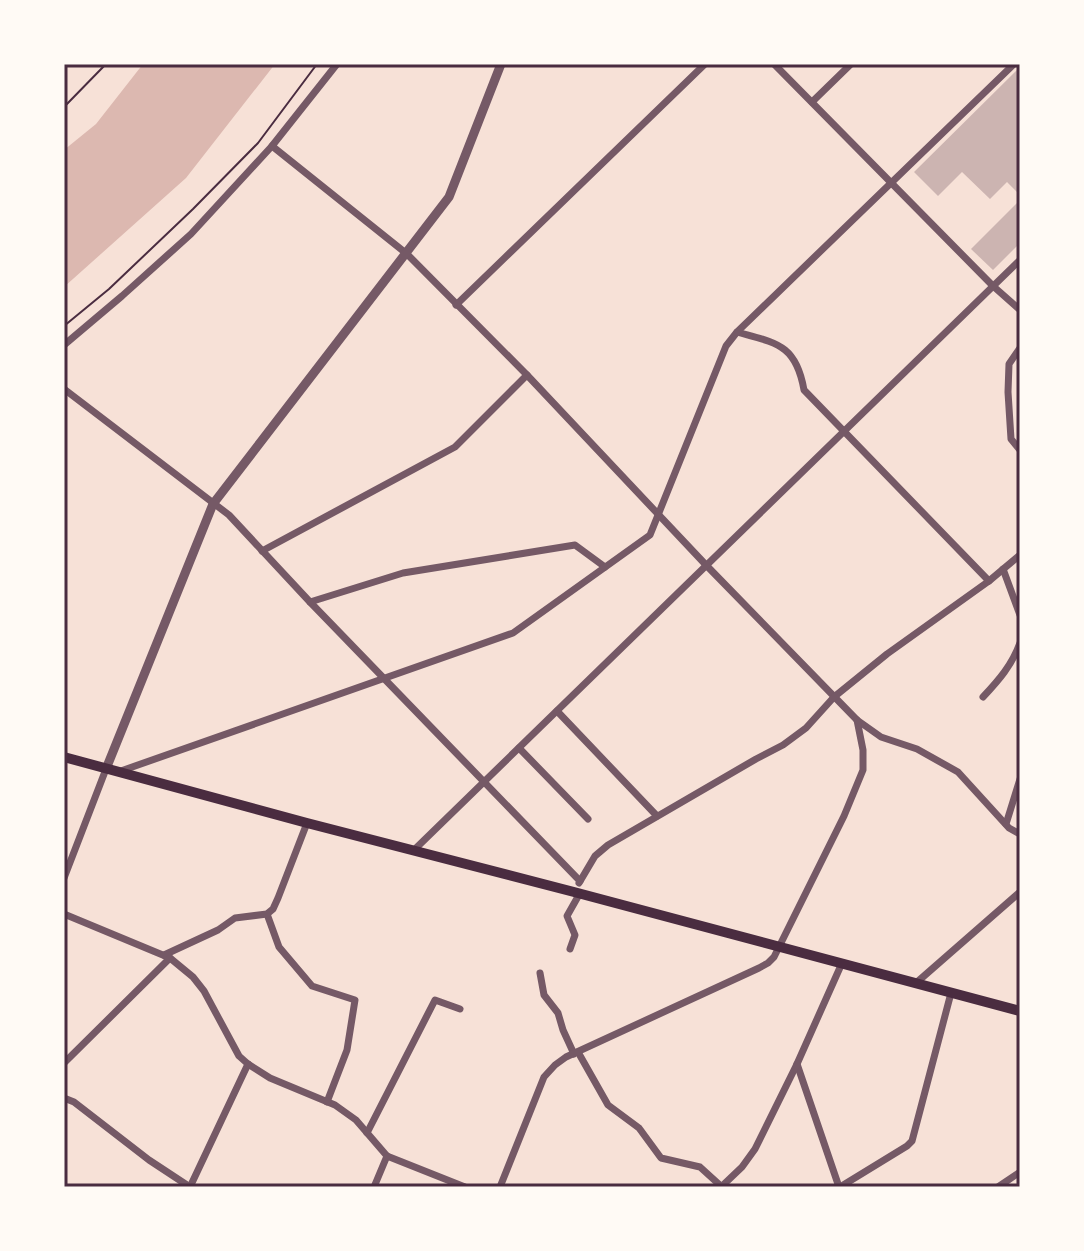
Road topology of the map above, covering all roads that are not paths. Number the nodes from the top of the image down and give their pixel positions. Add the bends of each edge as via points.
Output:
1 (337, 64) edge
2 (501, 64) edge
3 (705, 64) edge
4 (774, 64) edge
5 (851, 64) edge
6 (1014, 64) edge
7 (812, 102) junction
8 (272, 146) junction
9 (891, 183) junction
10 (407, 254) junction
11 (1020, 260) edge
12 (993, 286) junction
13 (456, 305) junction
14 (1020, 310) edge
15 (737, 332) junction
16 (64, 345) edge
17 (1020, 348) edge
18 (527, 375) junction
19 (64, 389) edge
20 (844, 431) junction
21 (1020, 450) edge
22 (213, 504) junction
23 (657, 513) junction
24 (262, 551) junction
25 (1020, 555) edge
26 (706, 565) junction
27 (605, 567) junction
28 (1003, 569) junction
29 (989, 581) junction
30 (310, 602) junction
31 (1020, 615) edge
32 (1020, 643) edge
33 (1017, 660) edge
34 (383, 678) junction
35 (834, 697) junction
36 (983, 697) dead end
37 (557, 711) junction
38 (857, 720) junction
39 (519, 748) junction
40 (64, 757) edge
41 (106, 769) junction
42 (118, 772) junction
43 (1020, 779) edge
44 (484, 782) junction
45 (657, 816) junction
46 (588, 819) dead end
47 (307, 823) junction
48 (1006, 824) junction
49 (1020, 834) edge
50 (414, 850) junction
51 (64, 878) edge
52 (580, 881) junction
53 (577, 892) junction
54 (1020, 892) edge
55 (64, 914) edge
56 (267, 914) junction
57 (779, 946) junction
58 (570, 949) dead end
59 (167, 956) junction
60 (842, 963) junction
61 (540, 973) dead end
62 (916, 983) junction
63 (951, 993) junction
64 (460, 1009) dead end
65 (1020, 1011) edge
66 (576, 1053) junction
67 (64, 1063) edge
68 (248, 1064) junction
69 (797, 1064) junction
70 (64, 1098) edge
71 (327, 1102) junction
72 (367, 1133) junction
73 (387, 1156) junction
74 (1020, 1172) edge
75 (190, 1187) edge
76 (374, 1187) edge
77 (465, 1187) edge
78 (500, 1187) edge
79 (722, 1187) edge
80 (840, 1187) edge
81 (998, 1187) edge

1 - 8 street
2 - 10 street via 449,197
3 - 13 street
4 - 7 street
5 - 7 street
6 - 9 street
7 - 9 street
8 - 10 street
8 - 16 street via 191,234
9 - 12 street
9 - 15 street
10 - 13 street
10 - 22 street
11 - 12 street
12 - 14 street
12 - 20 street
13 - 18 street
15 - 20 street via 785,348 796,361 804,390
15 - 23 street via 726,346
17 - 21 street via 1009,364 1008,392 1011,439
18 - 23 street
18 - 24 street via 455,447
19 - 22 street
20 - 26 street
20 - 29 street
22 - 24 street
22 - 41 street
23 - 26 street
23 - 27 street via 650,535
24 - 30 street
25 - 28 street
26 - 35 street
26 - 37 street
27 - 30 street via 575,545 403,573
27 - 34 street via 513,633
28 - 29 street
28 - 31 street
29 - 35 street
30 - 34 street
32 - 33 street
33 - 36 street
34 - 42 street
34 - 44 street
35 - 38 street
35 - 45 street via 783,745
37 - 39 street
37 - 45 street
38 - 48 street via 881,737 958,772
38 - 57 street via 863,770
39 - 44 street
39 - 46 street
40 - 41 main road
41 - 42 main road
41 - 51 street
42 - 47 main road
43 - 48 street
44 - 50 street
44 - 52 street
45 - 52 street via 608,845
47 - 50 main road
47 - 56 street
48 - 49 street
50 - 53 main road
52 - 53 street
53 - 57 main road
53 - 58 street via 567,916 575,935
54 - 62 street
55 - 59 street
56 - 59 street via 235,918
56 - 71 street via 279,947 312,986 355,1000 347,1050
57 - 60 main road
57 - 66 street via 759,968
59 - 67 street
59 - 68 street via 204,991
60 - 62 main road
60 - 69 street
61 - 66 street via 544,995
62 - 63 main road
63 - 65 main road
63 - 80 street via 912,1141
64 - 72 street via 435,1000
66 - 78 street via 544,1077
66 - 79 street via 608,1105 639,1128 661,1158 700,1167
68 - 71 street
68 - 75 street
69 - 79 street via 755,1149
69 - 80 street
70 - 75 street
71 - 72 street
72 - 73 street
73 - 76 street
73 - 77 street
74 - 81 street

